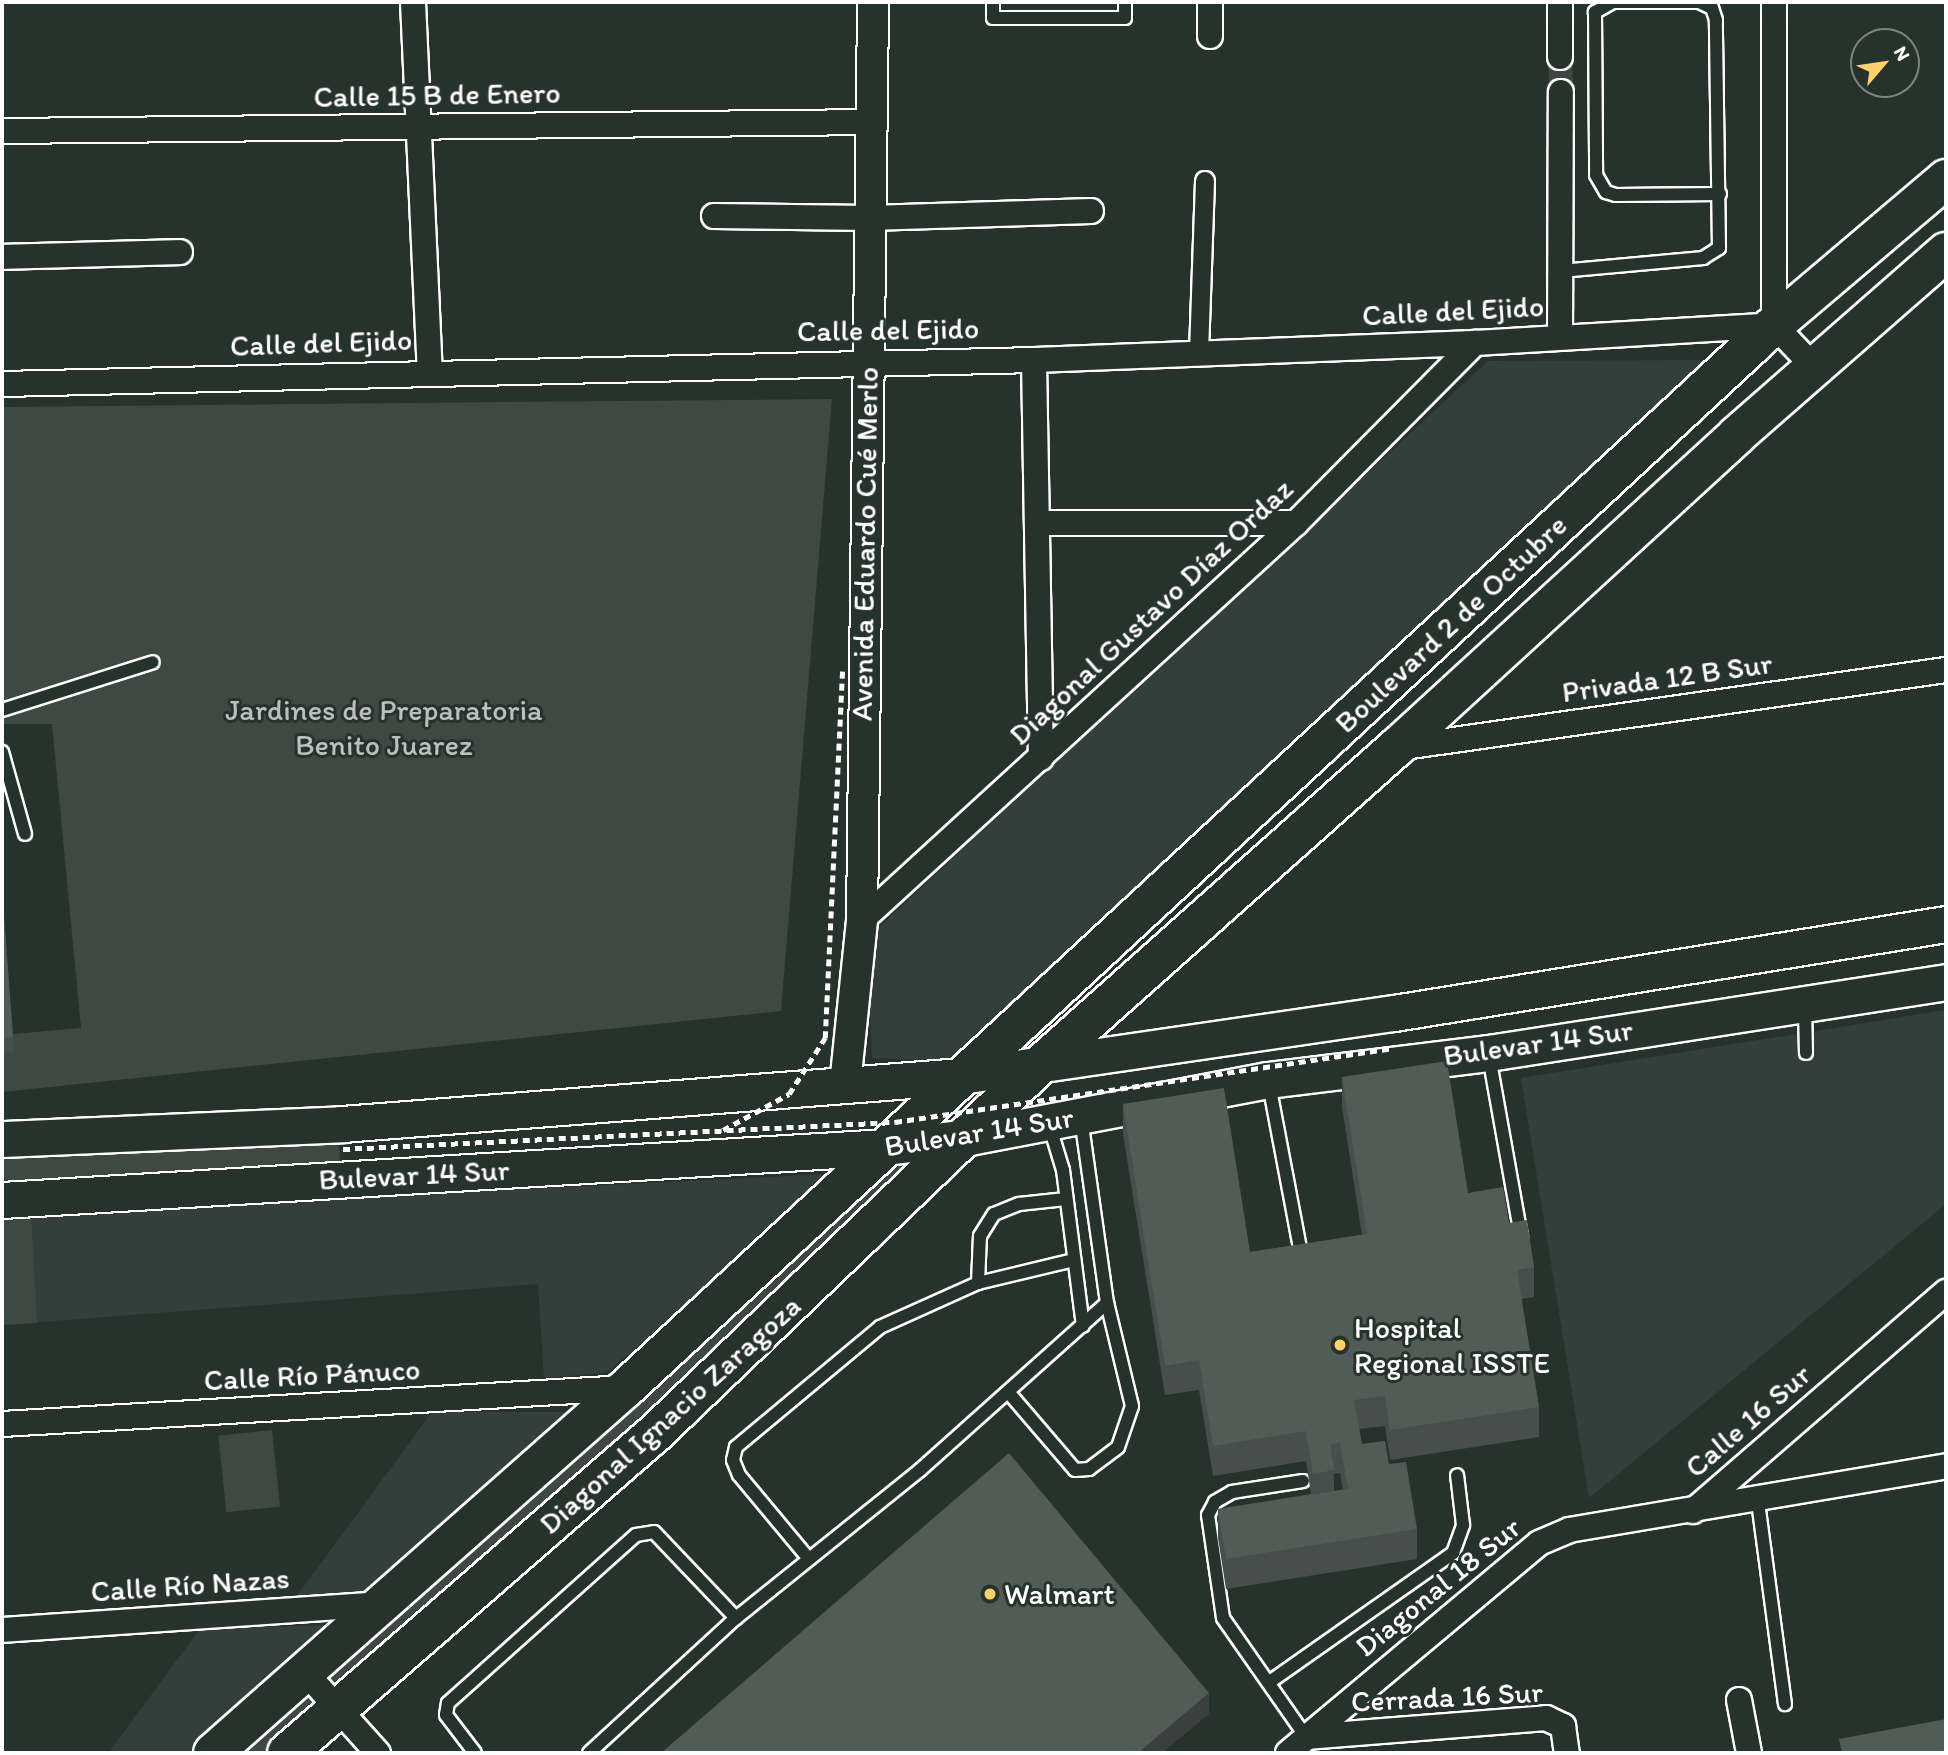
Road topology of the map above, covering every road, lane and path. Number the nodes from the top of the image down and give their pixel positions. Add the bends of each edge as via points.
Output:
1 (412, 2) edge
2 (873, 2) edge
3 (993, 2) edge
4 (1125, 2) edge
5 (1210, 2) edge
6 (1560, 2) edge
7 (1699, 2) edge
8 (1774, 2) edge
9 (1210, 36) dead end
10 (1560, 57) tunnel mouth
11 (1561, 92) tunnel mouth
12 (873, 122) junction
13 (417, 127) junction
14 (2, 131) edge
15 (1946, 179) edge
16 (1205, 181) dead end
17 (1720, 194) junction
18 (1091, 211) dead end
19 (714, 216) dead end
20 (870, 218) junction
21 (180, 252) dead end
22 (2, 257) edge
23 (1939, 265) edge
24 (1561, 271) junction
25 (1774, 325) junction
26 (1560, 337) junction
27 (1475, 343) junction
28 (1199, 354) junction
29 (867, 360) junction
30 (1034, 360) junction
31 (1815, 368) junction
32 (430, 372) junction
33 (2, 384) edge
34 (1037, 523) junction
35 (1296, 523) junction
36 (153, 662) dead end
37 (1946, 670) edge
38 (842, 671) dead end
39 (2, 710) edge
40 (1396, 748) junction
41 (2, 752) edge
42 (1041, 758) junction
43 (25, 834) dead end
44 (862, 920) junction
45 (1946, 924) edge
46 (1946, 982) edge
47 (1805, 1003) junction
48 (1394, 1048) dead end
49 (1488, 1053) junction
50 (1807, 1053) dead end
51 (1041, 1064) junction
52 (961, 1076) junction
53 (1268, 1080) junction
54 (845, 1085) junction
55 (1065, 1120) junction
56 (722, 1130) junction
57 (969, 1138) junction
58 (2, 1139) edge
59 (886, 1147) junction
60 (343, 1149) dead end
61 (1066, 1199) junction
62 (2, 1200) edge
63 (1521, 1236) edge
64 (1074, 1260) junction
65 (1302, 1261) edge
66 (978, 1283) junction
67 (1946, 1292) edge
68 (1107, 1303) junction
69 (1083, 1326) junction
70 (626, 1388) junction
71 (1009, 1392) junction
72 (2, 1424) edge
73 (1946, 1466) edge
74 (1457, 1475) dead end
75 (1303, 1481) dead end
76 (1758, 1502) junction
77 (1692, 1511) junction
78 (809, 1559) junction
79 (382, 1604) junction
80 (736, 1618) junction
81 (2, 1630) edge
82 (304, 1672) junction
83 (1271, 1681) junction
84 (1739, 1700) dead end
85 (1785, 1704) dead end
86 (339, 1708) junction
87 (1297, 1745) edge
88 (213, 1753) edge
89 (287, 1753) edge
90 (378, 1753) edge
91 (475, 1753) edge
92 (589, 1753) edge
93 (1567, 1753) edge
94 (1749, 1753) edge

1 - 13 street
2 - 12 street, Avenida Eduardo Cué Merlo
3 - 4 lane via 993,18 1125,18
5 - 9 street
6 - 10 street
7 - 17 lane via 1712,8 1716,20
7 - 17 lane via 1613,2 1595,12 1596,176 1606,192 1616,195
8 - 25 street
11 - 24 street
12 - 13 street, Calle 15 B de Enero
12 - 20 street, Avenida Eduardo Cué Merlo
13 - 14 street, Calle 15 B de Enero
13 - 32 street
15 - 25 main road, Boulevard 2 de Octubre
16 - 28 street
17 - 24 lane via 1721,238 1713,255
18 - 20 street
19 - 20 street
20 - 29 street, Avenida Eduardo Cué Merlo
21 - 22 street
23 - 31 main road, Boulevard 2 de Octubre
24 - 26 street
25 - 26 street, Calle del Ejido
25 - 31 street
25 - 52 main road, Boulevard 2 de Octubre
26 - 27 street, Calle del Ejido
27 - 28 street, Calle del Ejido
27 - 35 street, Diagonal Gustavo Díaz Ordaz
28 - 30 street, Calle del Ejido
29 - 30 street, Calle del Ejido
29 - 32 street, Calle del Ejido
29 - 44 street, Avenida Eduardo Cué Merlo
30 - 34 street
31 - 40 main road, Boulevard 2 de Octubre
32 - 33 street, Calle del Ejido
34 - 35 street
34 - 42 street
35 - 42 street, Diagonal Gustavo Díaz Ordaz
36 - 39 lane
37 - 40 street, Privada 12 B Sur
38 - 56 path, bridge via 825,1038 789,1094
40 - 51 main road, Boulevard 2 de Octubre
41 - 43 lane
42 - 44 street, Diagonal Gustavo Díaz Ordaz
44 - 54 street, Avenida Eduardo Cué Merlo
45 - 51 main road, Bulevar 14 Sur via 1394,1013
46 - 47 main road, Bulevar 14 Sur
47 - 49 main road, Bulevar 14 Sur
47 - 50 lane
48 - 56 path, bridge via 895,1122
49 - 53 main road, Bulevar 14 Sur
49 - 63 lane
51 - 52 main road, Bulevar 14 Sur
51 - 57 main road, Diagonal Ignacio Zaragoza
52 - 54 main road, Bulevar 14 Sur
52 - 59 main road, Diagonal Ignacio Zaragoza
53 - 55 main road, Bulevar 14 Sur
53 - 65 lane
54 - 58 main road, Bulevar 14 Sur via 342,1124
55 - 57 main road, Bulevar 14 Sur
55 - 61 lane
55 - 68 lane
56 - 60 path, bridge
57 - 59 main road, Bulevar 14 Sur
57 - 86 main road, Diagonal Ignacio Zaragoza via 642,1444
59 - 62 main road, Bulevar 14 Sur
59 - 70 main road, Diagonal Ignacio Zaragoza
61 - 64 lane
61 - 66 lane via 1019,1204 993,1214 980,1236
64 - 66 lane
64 - 69 lane
66 - 78 lane via 880,1327 736,1447 733,1460 738,1475
67 - 77 street, Calle 16 Sur
68 - 69 lane
68 - 71 lane via 1132,1406 1118,1447 1089,1469 1075,1470
69 - 71 lane
70 - 72 street, Calle Río Pánuco
70 - 79 main road, Diagonal Ignacio Zaragoza
71 - 78 lane
73 - 76 street, Calle 16 Sur
74 - 83 lane via 1463,1525 1453,1553
75 - 83 lane via 1232,1492 1215,1502 1208,1515 1223,1618
76 - 77 street, Calle 16 Sur
76 - 85 lane
77 - 87 street, Diagonal 18 Sur via 1569,1530 1539,1543
78 - 80 lane
79 - 81 street, Calle Río Nazas
79 - 82 main road, Diagonal Ignacio Zaragoza
80 - 91 lane via 648,1530 596,1567 446,1707
80 - 92 lane
82 - 86 street
82 - 88 main road, Diagonal Ignacio Zaragoza
83 - 87 lane
84 - 94 street
86 - 89 main road, Diagonal Ignacio Zaragoza
86 - 90 street
87 - 93 street, Cerrada 16 Sur via 1546,1718 1563,1726

